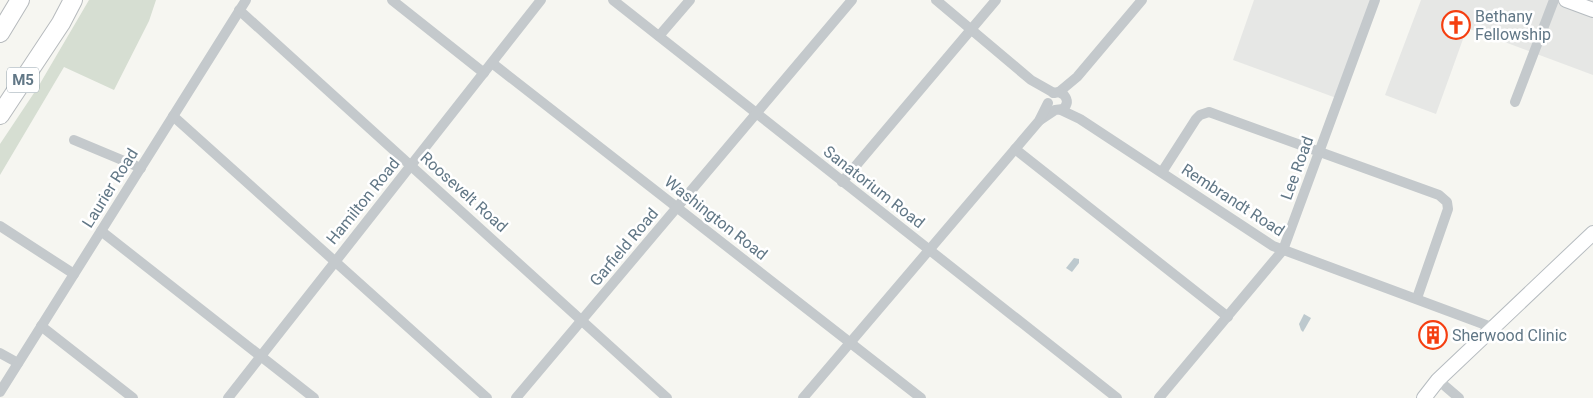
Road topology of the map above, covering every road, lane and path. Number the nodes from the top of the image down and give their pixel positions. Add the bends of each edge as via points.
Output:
1 (20, 0) edge
2 (73, 0) edge
3 (246, 0) edge
4 (392, 0) edge
5 (541, 0) edge
6 (613, 0) edge
7 (690, 0) edge
8 (852, 0) edge
9 (936, 0) edge
10 (996, 0) edge
11 (1142, 0) edge
12 (1375, 0) edge
13 (1554, 0) edge
14 (1566, 0) edge
15 (239, 10) junction
16 (1593, 10) edge
17 (971, 30) junction
18 (0, 33) edge
19 (660, 36) junction
20 (492, 62) junction
21 (484, 73) junction
22 (1057, 101) junction
23 (1515, 102) dead end
24 (756, 113) junction
25 (0, 115) edge
26 (173, 116) junction
27 (74, 140) dead end
28 (1015, 148) junction
29 (1319, 151) junction
30 (412, 165) junction
31 (141, 168) junction
32 (1162, 172) junction
33 (842, 182) junction
34 (677, 207) junction
35 (0, 226) edge
36 (101, 231) junction
37 (1593, 233) edge
38 (929, 250) junction
39 (1283, 250) junction
40 (335, 261) junction
41 (74, 274) junction
42 (1417, 298) junction
43 (1228, 317) junction
44 (582, 320) junction
45 (41, 326) junction
46 (1494, 328) junction
47 (850, 342) junction
48 (0, 352) edge
49 (261, 356) junction
50 (18, 364) junction
51 (1438, 380) junction
52 (0, 392) edge
53 (133, 398) edge
54 (228, 398) edge
55 (314, 398) edge
56 (487, 398) edge
57 (516, 398) edge
58 (667, 398) edge
59 (803, 398) edge
60 (921, 398) edge
61 (1117, 398) edge
62 (1159, 398) edge
63 (1424, 398) edge
64 (1459, 398) edge

1 - 18 highway
2 - 25 highway, M5
3 - 15 street, Laurier Road
4 - 21 street
5 - 20 street, Hamilton Road
6 - 19 street, Sanatorium Road
7 - 19 street
8 - 24 street, Garfield Road
9 - 17 street, Rembrandt Road
10 - 17 street
11 - 22 street
12 - 29 street, Lee Road
13 - 23 street
14 - 16 main road
15 - 26 street, Laurier Road
15 - 30 street, Roosevelt Road
17 - 22 street, Rembrandt Road
17 - 33 street
19 - 24 street, Sanatorium Road
20 - 21 street, Hamilton Road
20 - 34 street, Washington Road
21 - 30 street, Hamilton Road
22 - 28 street
22 - 32 street, Rembrandt Road
24 - 33 street, Sanatorium Road
24 - 34 street, Garfield Road
26 - 31 street, Laurier Road
26 - 40 street
27 - 31 street
28 - 38 street
28 - 43 street
29 - 32 street via 1209,112 1196,119
29 - 39 street, Lee Road
29 - 42 street via 1439,195 1447,202 1448,209
30 - 40 street, Hamilton Road
30 - 44 street, Roosevelt Road
31 - 36 street, Laurier Road
32 - 39 street, Rembrandt Road
33 - 38 street, Sanatorium Road
34 - 44 street, Garfield Road
34 - 47 street, Washington Road
35 - 41 street
36 - 41 street, Laurier Road
36 - 49 street
37 - 46 main road
38 - 47 street
38 - 61 street, Sanatorium Road
39 - 42 street, Rembrandt Road
39 - 43 street, Lee Road
40 - 49 street, Hamilton Road
40 - 56 street
41 - 45 street, Laurier Road
42 - 46 street, Rembrandt Road
43 - 62 street, Lee Road
44 - 57 street, Garfield Road
44 - 58 street, Roosevelt Road
45 - 50 street, Laurier Road
45 - 53 street
46 - 51 main road
47 - 59 street
47 - 60 street, Washington Road
48 - 50 street
49 - 54 street, Hamilton Road
49 - 55 street
50 - 52 street, Laurier Road
51 - 63 main road
51 - 64 street

